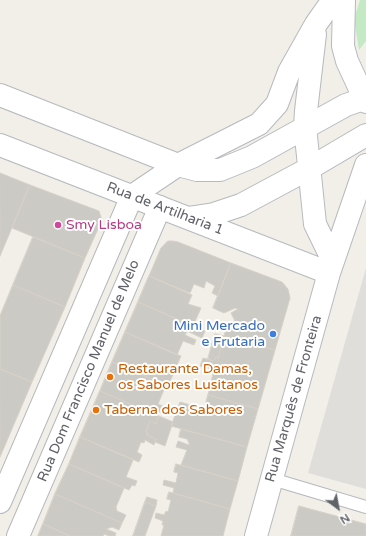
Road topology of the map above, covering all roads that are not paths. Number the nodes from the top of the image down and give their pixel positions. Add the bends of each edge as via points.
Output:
1 (333, 0) edge
2 (344, 0) edge
3 (316, 24) junction
4 (0, 95) edge
5 (366, 100) edge
6 (306, 128) junction
7 (366, 135) edge
8 (0, 145) edge
9 (178, 164) junction
10 (366, 165) edge
11 (310, 168) junction
12 (132, 196) junction
13 (160, 207) junction
14 (187, 218) junction
15 (331, 267) junction
16 (272, 479) junction
17 (0, 502) edge
18 (366, 507) edge
19 (18, 536) edge
20 (256, 536) edge

1 - 3 main road
2 - 5 main road via 343,46 347,61
3 - 6 main road
3 - 9 main road via 289,72 277,104 259,124
4 - 9 main road
5 - 6 main road via 346,105
6 - 9 main road via 252,157 220,170 197,170
6 - 11 main road
7 - 11 main road
8 - 12 main road, Rua de Artilharia 1
9 - 12 main road
10 - 15 main road, Rua Marquês de Fronteira
11 - 14 main road via 241,205 214,214
11 - 15 main road via 315,224
12 - 13 main road, Rua de Artilharia 1
12 - 17 main road, Rua Dom Francisco Manuel de Melo
13 - 14 main road, Rua de Artilharia 1
13 - 19 main road, Rua Dom Francisco Manuel de Melo
14 - 15 main road, Rua de Artilharia 1
15 - 16 main road, Rua Marquês de Fronteira
16 - 18 lane
16 - 20 main road, Rua Marquês de Fronteira

